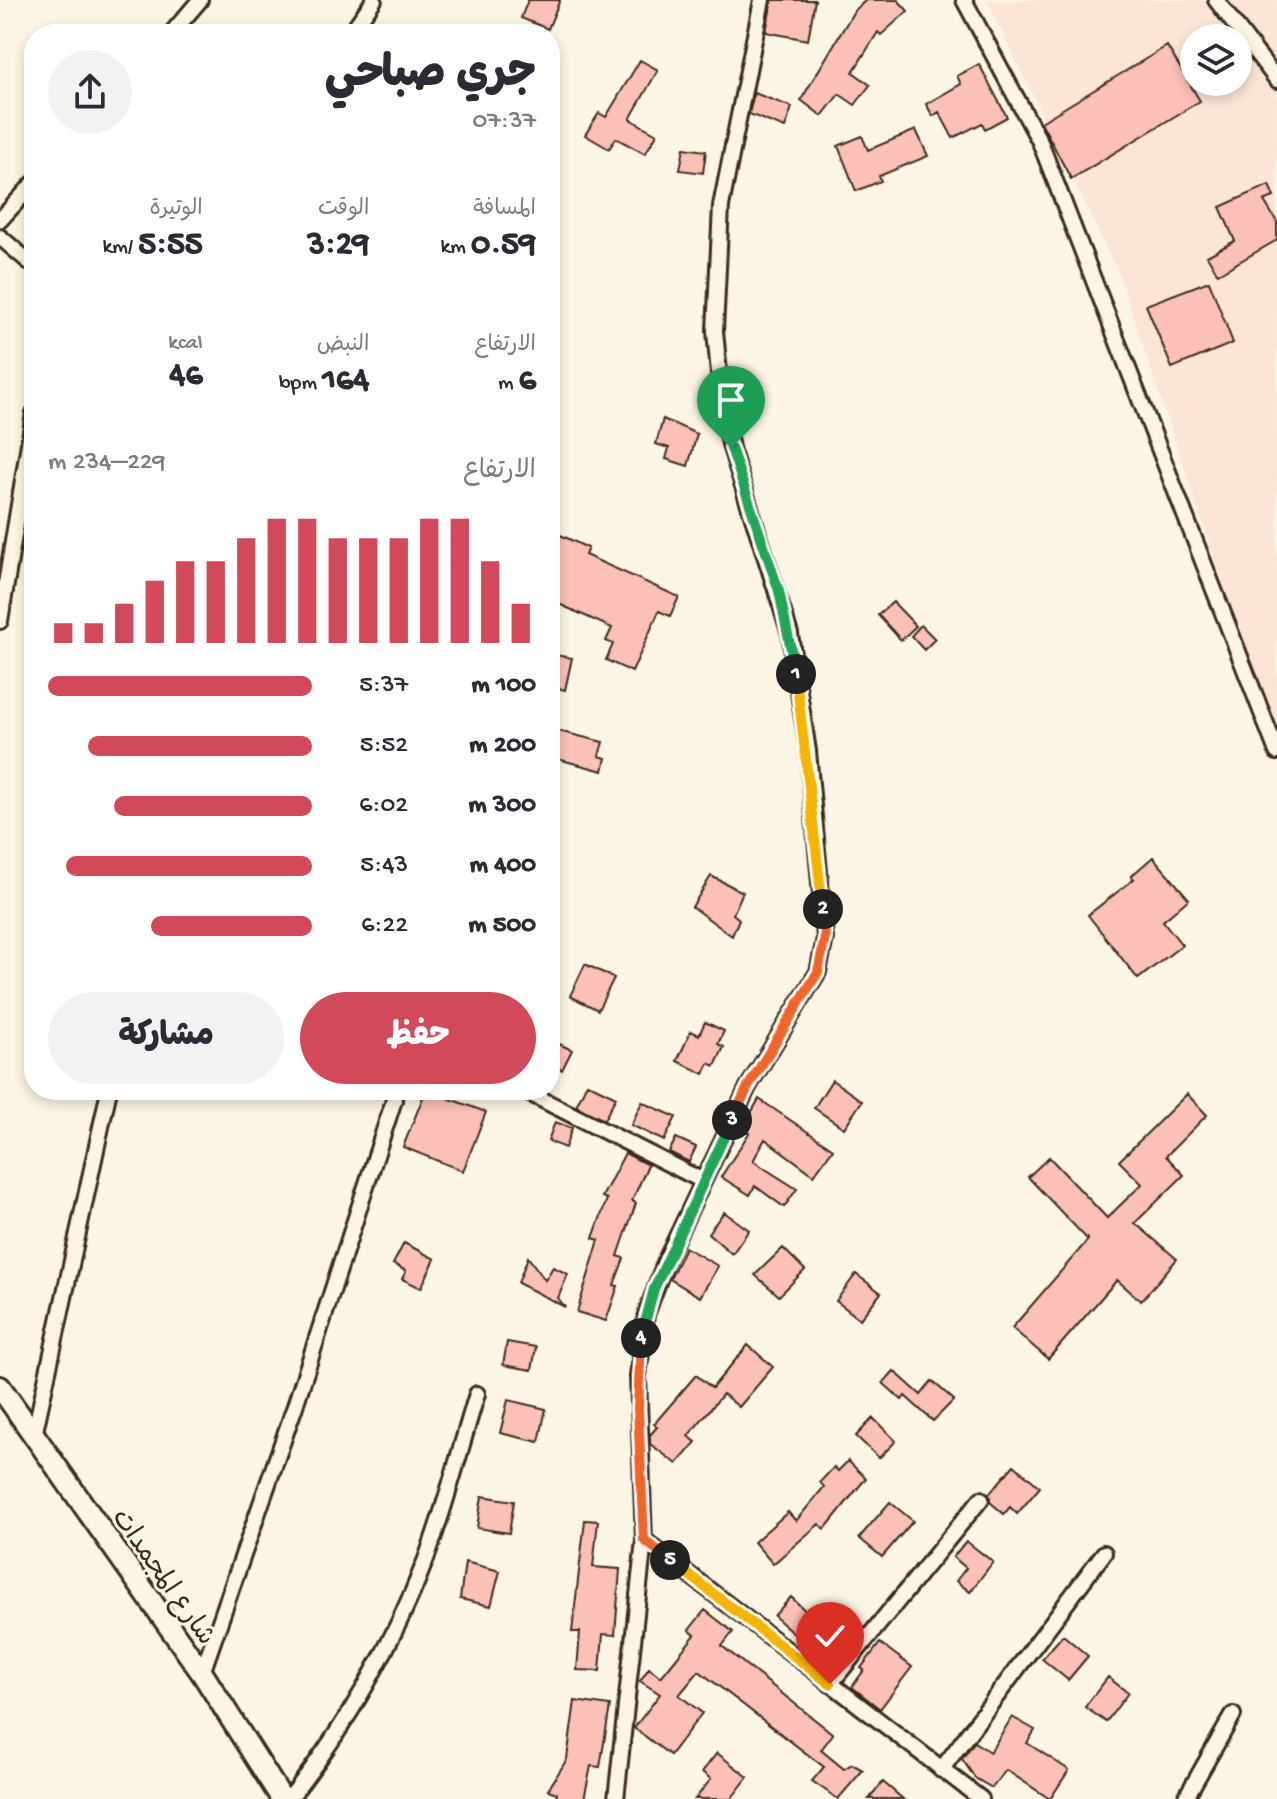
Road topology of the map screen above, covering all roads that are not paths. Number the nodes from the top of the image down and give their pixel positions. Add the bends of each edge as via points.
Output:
1 (200, 0) edge
2 (374, 0) edge
3 (762, 0) edge
4 (964, 0) edge
5 (1216, 0) edge
6 (180, 24) edge
7 (357, 24) edge
8 (1277, 80) edge
9 (24, 194) edge
10 (0, 220) edge
11 (0, 237) edge
12 (24, 257) edge
13 (24, 474) edge
14 (0, 621) edge
15 (1277, 752) edge
16 (107, 1100) edge
17 (394, 1100) dead end
18 (543, 1100) edge
19 (703, 1181) junction
20 (0, 1387) edge
21 (477, 1394) dead end
22 (34, 1436) junction
23 (981, 1499) dead end
24 (644, 1540) junction
25 (1104, 1553) dead end
26 (202, 1673) junction
27 (830, 1684) junction
28 (1233, 1715) dead end
29 (941, 1770) junction
30 (282, 1799) edge
31 (289, 1799) edge
32 (616, 1799) edge
33 (981, 1799) edge
34 (1185, 1799) edge

1 - 6 street
2 - 7 street
3 - 19 street via 721,206 716,345 731,448 790,634 808,751 825,938 814,980 748,1087
4 - 15 street via 1044,152
5 - 8 street
9 - 10 street
11 - 12 street
13 - 14 street
16 - 22 street
17 - 26 street
18 - 19 street
19 - 24 street via 654,1289 639,1348
20 - 22 main road, شارع المجمدات
21 - 31 street via 410,1597 341,1724
22 - 26 main road, شارع المجمدات
23 - 27 street
24 - 27 street
24 - 32 street
25 - 29 street
26 - 30 main road, شارع المجمدات
27 - 29 street
28 - 34 street
29 - 33 street

